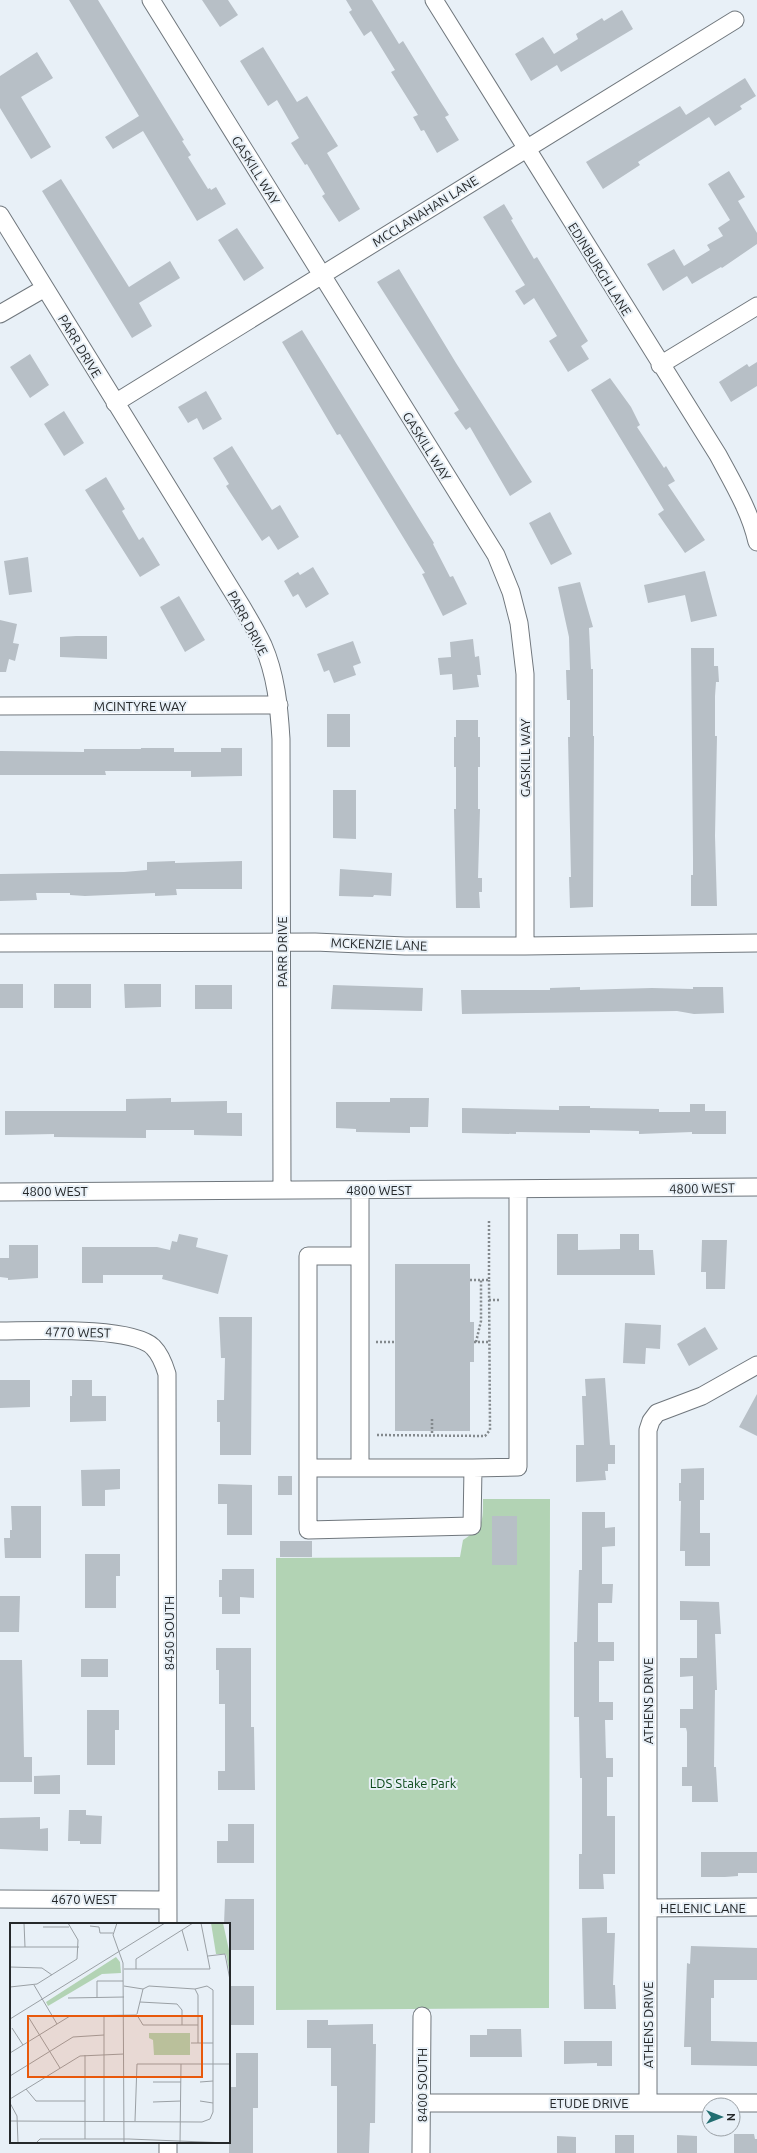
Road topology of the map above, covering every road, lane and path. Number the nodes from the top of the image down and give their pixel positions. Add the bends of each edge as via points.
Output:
1 (151, 0) edge
2 (434, 0) edge
3 (735, 20) dead end
4 (526, 149) junction
5 (0, 215) edge
6 (321, 275) junction
7 (45, 288) junction
8 (757, 306) edge
9 (0, 314) edge
10 (660, 365) junction
11 (115, 403) junction
12 (757, 542) edge
13 (279, 705) junction
14 (0, 706) edge
15 (282, 942) junction
16 (0, 943) edge
17 (757, 943) edge
18 (525, 946) junction
19 (757, 1187) edge
20 (282, 1190) junction
21 (360, 1190) junction
22 (518, 1190) junction
23 (0, 1192) edge
24 (488, 1220) dead end
25 (359, 1256) junction
26 (470, 1280) dead end
27 (481, 1280) junction
28 (489, 1280) junction
29 (489, 1300) junction
30 (507, 1300) dead end
31 (0, 1331) edge
32 (375, 1335) dead end
33 (379, 1342) dead end
34 (395, 1342) dead end
35 (490, 1342) junction
36 (153, 1347) joint
37 (375, 1350) dead end
38 (757, 1365) edge
39 (432, 1419) dead end
40 (375, 1435) dead end
41 (432, 1435) junction
42 (308, 1468) junction
43 (360, 1468) junction
44 (472, 1468) junction
45 (0, 1899) edge
46 (168, 1900) junction
47 (649, 1908) junction
48 (757, 1908) edge
49 (168, 1923) edge
50 (422, 2016) dead end
51 (421, 2103) junction
52 (648, 2103) junction
53 (757, 2103) edge
54 (421, 2153) edge

1 - 6 street, GASKILL WAY
2 - 4 street, EDINBURGH LANE
3 - 4 street, MCCLANAHAN LANE
4 - 6 street, MCCLANAHAN LANE
4 - 10 street, EDINBURGH LANE
5 - 7 street, PARR DRIVE
6 - 11 street, MCCLANAHAN LANE
6 - 18 street, GASKILL WAY via 496,555 511,592 519,623 525,674
7 - 9 street
7 - 11 street, PARR DRIVE
8 - 10 street
10 - 12 street, EDINBURGH LANE via 718,455 754,527
11 - 13 street, PARR DRIVE via 242,607 272,669
13 - 14 street, MCINTYRE WAY
13 - 15 street, PARR DRIVE via 282,739
15 - 16 street, MCKENZIE LANE
15 - 18 street, MCKENZIE LANE
15 - 20 street, PARR DRIVE
17 - 18 street, MCKENZIE LANE
19 - 22 street, 4800 WEST
20 - 21 street, 4800 WEST
20 - 23 street, 4800 WEST
21 - 22 street, 4800 WEST
21 - 25 street
22 - 44 street via 518,1467
24 - 28 path
25 - 42 street via 308,1256
25 - 43 street
26 - 27 path
27 - 28 path
27 - 35 path via 481,1321 475,1342
28 - 29 path
29 - 30 path
29 - 35 path
31 - 36 street, 4770 WEST via 116,1333 137,1337
32 - 37 path
33 - 34 path
35 - 41 path via 490,1430 485,1436
36 - 46 street, 8450 SOUTH via 168,1374 169,1389
38 - 47 street, ATHENS DRIVE via 690,1402 657,1413 648,1430
39 - 41 path
40 - 41 path
42 - 43 street
42 - 44 street via 308,1530 472,1526
43 - 44 street
45 - 46 street, 4670 WEST
46 - 49 street, 8450 SOUTH
47 - 48 street, HELENIC LANE
47 - 52 street, ATHENS DRIVE
50 - 51 street, 8400 SOUTH
51 - 52 street, ETUDE DRIVE
51 - 54 street, 8400 SOUTH
52 - 53 street, ETUDE DRIVE

